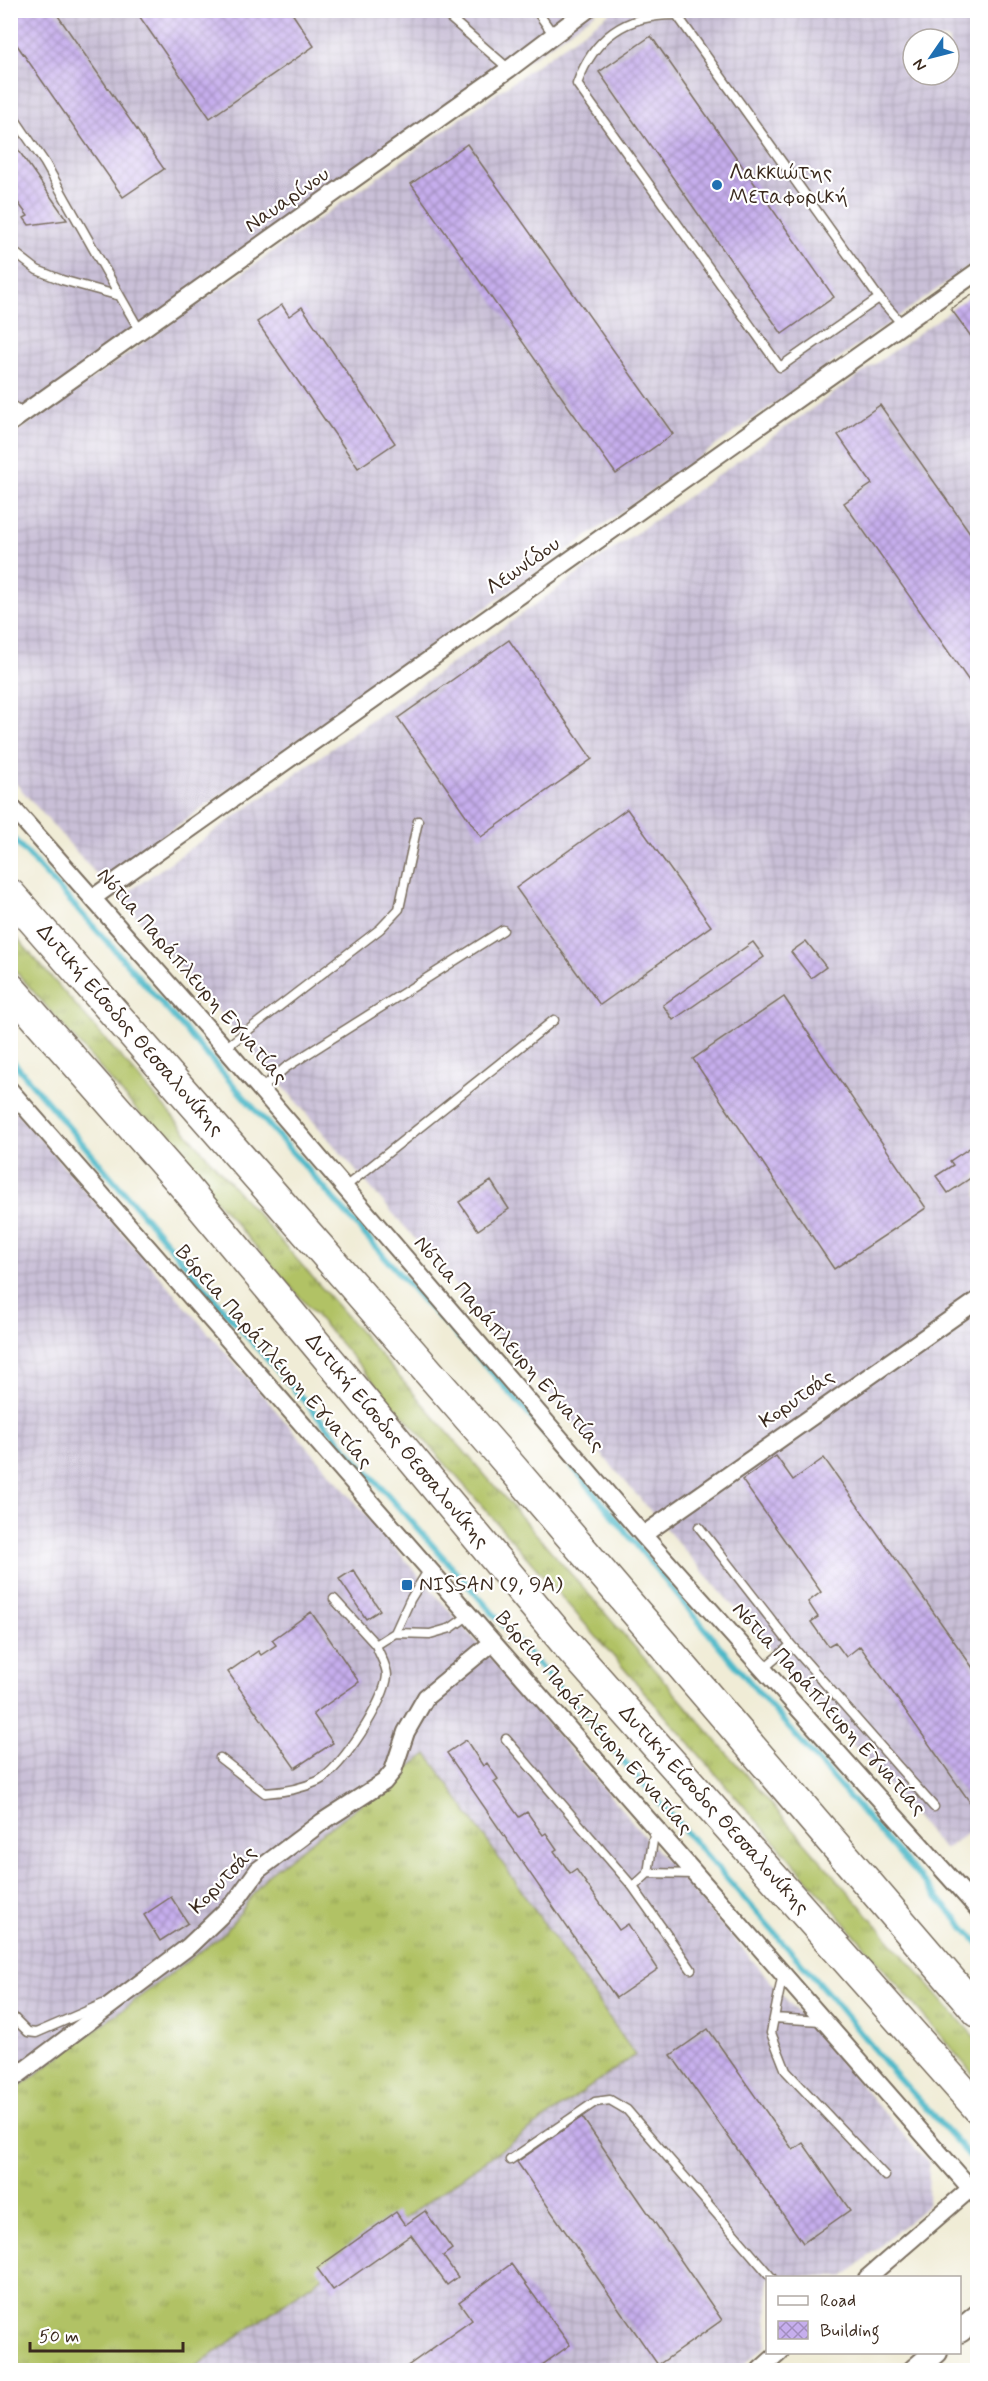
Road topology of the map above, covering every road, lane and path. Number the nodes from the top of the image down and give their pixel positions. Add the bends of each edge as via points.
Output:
1 (441, 10) edge
2 (536, 10) edge
3 (587, 10) edge
4 (553, 34) junction
5 (509, 69) junction
6 (10, 112) edge
7 (10, 249) edge
8 (978, 271) edge
9 (120, 296) junction
10 (879, 298) junction
11 (902, 324) junction
12 (141, 332) junction
13 (15, 414) edge
14 (10, 805) edge
15 (417, 821) dead end
16 (10, 894) edge
17 (94, 897) junction
18 (503, 930) dead end
19 (10, 988) edge
20 (554, 1020) dead end
21 (225, 1048) junction
22 (10, 1090) edge
23 (260, 1090) junction
24 (345, 1187) junction
25 (978, 1300) edge
26 (699, 1527) dead end
27 (643, 1535) junction
28 (429, 1569) junction
29 (334, 1599) dead end
30 (469, 1614) junction
31 (395, 1633) junction
32 (493, 1642) junction
33 (376, 1645) junction
34 (791, 1645) junction
35 (763, 1669) junction
36 (507, 1739) dead end
37 (220, 1758) dead end
38 (934, 1807) dead end
39 (655, 1828) junction
40 (648, 1873) junction
41 (696, 1874) junction
42 (633, 1887) junction
43 (978, 1909) edge
44 (692, 1969) dead end
45 (783, 1973) junction
46 (120, 1996) junction
47 (978, 2012) edge
48 (10, 2013) edge
49 (774, 2018) junction
50 (825, 2021) junction
51 (10, 2081) edge
52 (978, 2108) edge
53 (510, 2160) dead end
54 (885, 2176) dead end
55 (974, 2193) edge
56 (771, 2276) edge
57 (868, 2276) edge
58 (978, 2316) edge
59 (961, 2330) edge
60 (778, 2354) edge
61 (934, 2354) edge
62 (760, 2370) edge
63 (915, 2370) edge

1 - 5 lane
2 - 4 lane
3 - 4 street, Ναυαρίνου
4 - 5 street, Ναυαρίνου
5 - 12 street, Ναυαρίνου
6 - 9 lane via 45,163
7 - 9 lane via 37,270
8 - 11 street, Λεωνίδου
9 - 12 lane
10 - 10 lane via 780,367 577,84 591,54 629,22 677,15
10 - 11 lane
11 - 17 street, Λεωνίδου
12 - 13 street, Ναυαρίνου
14 - 17 street, Νότια Παράπλευρη Εγνατίας
15 - 21 lane via 399,909 380,929
16 - 47 highway, Δυτική Είσοδος Θεσσαλονίκης via 488,1440
17 - 21 street, Νότια Παράπλευρη Εγνατίας
18 - 23 lane via 285,1068
19 - 52 highway, Δυτική Είσοδος Θεσσαλονίκης via 186,1188 568,1646
20 - 24 lane
21 - 23 street, Νότια Παράπλευρη Εγνατίας
22 - 28 street, Βόρεια Παράπλευρη Εγνατίας
23 - 24 street, Νότια Παράπλευρη Εγνατίας
24 - 27 street, Νότια Παράπλευρη Εγνατίας
25 - 27 street, Κορυτσάς
26 - 34 lane
27 - 35 street, Νότια Παράπλευρη Εγνατίας
28 - 30 street, Βόρεια Παράπλευρη Εγνατίας
28 - 31 lane
29 - 33 lane
30 - 31 lane via 451,1628 430,1634
30 - 32 street, Βόρεια Παράπλευρη Εγνατίας
31 - 33 lane
32 - 39 street, Βόρεια Παράπλευρη Εγνατίας
32 - 46 street, Κορυτσάς via 426,1697 406,1732 393,1771 384,1782 258,1870 235,1902 188,1947
33 - 37 lane via 387,1673 383,1694 346,1756 320,1780 288,1792 265,1793
34 - 35 lane
34 - 38 lane
35 - 43 street, Νότια Παράπλευρη Εγνατίας
36 - 42 lane
39 - 40 lane
39 - 41 street, Βόρεια Παράπλευρη Εγνατίας
40 - 41 lane
40 - 42 lane
41 - 45 street, Βόρεια Παράπλευρη Εγνατίας
42 - 44 lane
45 - 49 lane
45 - 50 street, Βόρεια Παράπλευρη Εγνατίας
46 - 48 lane via 36,2033 28,2032
46 - 51 street, Κορυτσάς
49 - 50 lane
49 - 54 lane via 771,2033 786,2071
50 - 55 street, Βόρεια Παράπλευρη Εγνατίας
53 - 56 lane via 595,2102 610,2100 627,2110
55 - 57 street
58 - 59 street
60 - 62 street
61 - 63 street

